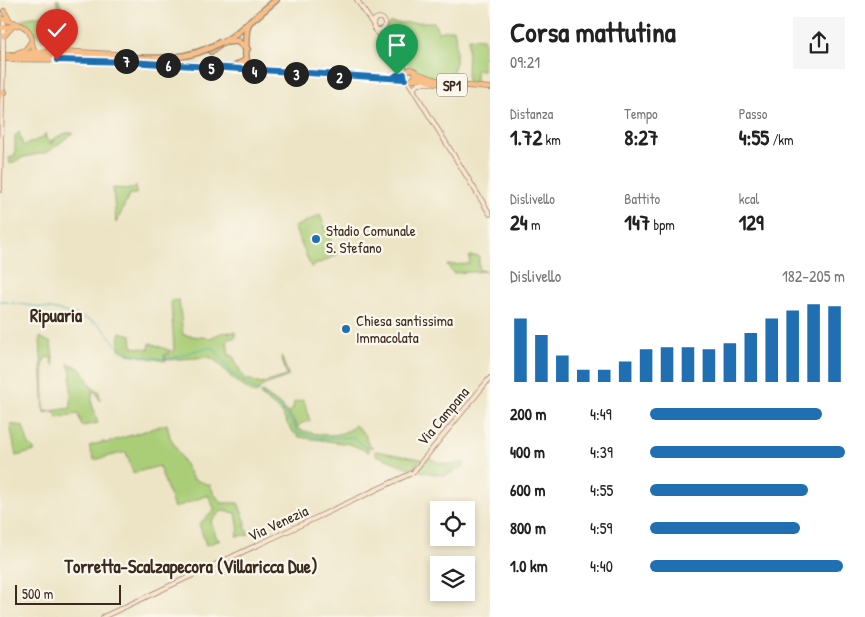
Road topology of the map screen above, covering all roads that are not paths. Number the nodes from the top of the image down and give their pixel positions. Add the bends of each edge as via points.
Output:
1 (274, 0) edge
2 (358, 0) edge
3 (4, 11) dead end
4 (2, 18) edge
5 (378, 18) junction
6 (252, 19) junction
7 (372, 23) junction
8 (12, 24) junction
9 (2, 28) edge
10 (383, 28) junction
11 (375, 29) junction
12 (2, 38) edge
13 (32, 41) junction
14 (222, 43) junction
15 (246, 49) junction
16 (17, 53) junction
17 (390, 53) junction
18 (0, 56) edge
19 (36, 56) junction
20 (80, 57) junction
21 (116, 58) junction
22 (245, 61) junction
23 (234, 67) junction
24 (248, 68) junction
25 (410, 69) junction
26 (416, 72) junction
27 (394, 77) junction
28 (405, 77) junction
29 (3, 78) junction
30 (414, 79) junction
31 (435, 83) junction
32 (0, 84) edge
33 (412, 86) junction
34 (490, 87) edge
35 (414, 91) junction
36 (2, 93) edge
37 (0, 100) edge
38 (0, 156) edge
39 (0, 190) edge
40 (490, 214) edge
41 (490, 378) edge
42 (412, 472) joint
43 (103, 617) edge

1 - 6 highway
1 - 14 highway
2 - 5 main road via 370,15
2 - 7 main road
3 - 8 main road
4 - 8 main road
4 - 9 main road
5 - 7 main road
5 - 10 main road via 385,22
6 - 14 highway
6 - 15 highway via 245,30
7 - 11 main road
8 - 9 main road
8 - 12 main road
8 - 13 main road via 21,25 29,31
9 - 12 main road
10 - 11 main road
10 - 25 main road via 382,34 390,48
11 - 17 main road
12 - 29 main road, bridge
13 - 16 main road via 25,50
13 - 19 main road
14 - 15 highway via 236,41
14 - 21 highway, bridge via 180,58
14 - 21 highway, bridge via 192,58 172,61
15 - 22 highway
16 - 18 main road
16 - 19 main road
17 - 27 main road via 399,70
17 - 28 main road via 404,67
18 - 19 main road
18 - 20 highway
18 - 21 highway
19 - 20 highway
19 - 23 main road via 62,52 143,56 173,63
19 - 28 main road
20 - 21 highway
22 - 23 highway
22 - 24 highway
23 - 24 main road
24 - 27 main road
25 - 26 main road
25 - 28 main road
26 - 30 main road
26 - 34 main road, SP1 via 439,81
27 - 28 main road
28 - 30 main road
28 - 33 main road
29 - 32 main road
29 - 36 main road
30 - 31 main road, SP1
30 - 33 main road
31 - 34 main road, SP1
31 - 35 main road via 418,83
33 - 35 main road
35 - 40 main road
36 - 39 main road
37 - 38 main road
41 - 42 main road, Via Campana
42 - 43 main road, Via Venezia

